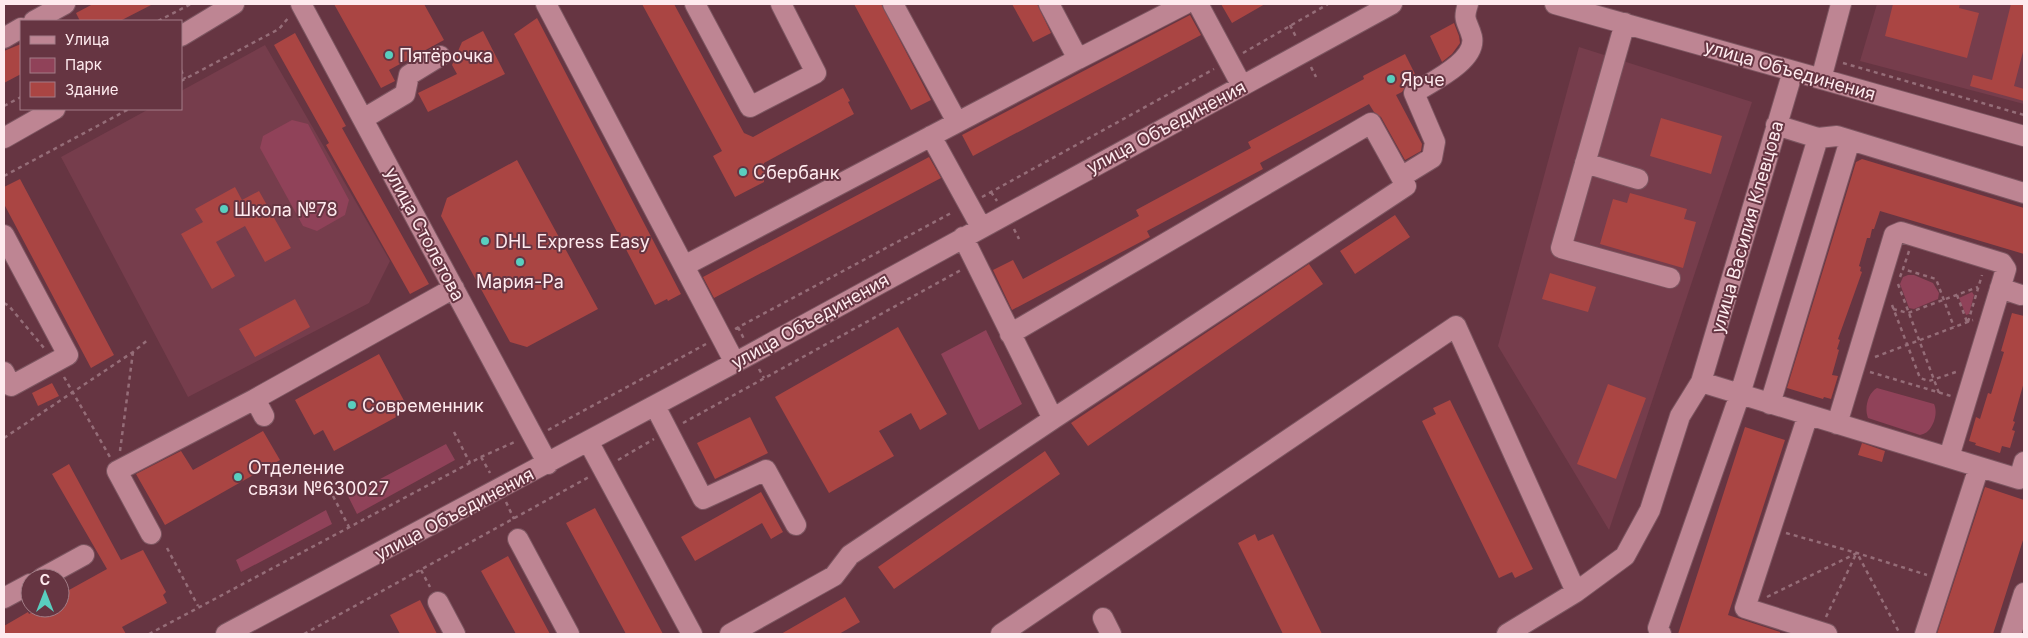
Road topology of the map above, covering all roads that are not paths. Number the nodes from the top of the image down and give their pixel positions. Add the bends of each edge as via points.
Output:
1 (65, 4) edge
2 (234, 4) edge
3 (546, 4) edge
4 (695, 4) edge
5 (781, 4) edge
6 (893, 4) edge
7 (1049, 4) edge
8 (1185, 4) edge
9 (1198, 4) edge
10 (1392, 4) edge
11 (1468, 4) edge
12 (1555, 4) edge
13 (1841, 4) edge
14 (298, 7) edge
15 (36, 20) edge
16 (1625, 23) junction
17 (20, 29) edge
18 (182, 35) edge
19 (4, 38) edge
20 (440, 56) dead end
21 (1078, 59) junction
22 (1792, 71) junction
23 (1821, 79) junction
24 (1242, 86) junction
25 (53, 110) edge
26 (363, 118) junction
27 (957, 122) junction
28 (1776, 125) junction
29 (931, 136) junction
30 (2024, 136) edge
31 (4, 138) edge
32 (1818, 138) junction
33 (1850, 140) junction
34 (1585, 164) junction
35 (1401, 177) junction
36 (1638, 179) dead end
37 (2024, 193) edge
38 (981, 227) junction
39 (4, 236) edge
40 (963, 237) junction
41 (684, 266) junction
42 (1670, 278) dead end
43 (454, 288) junction
44 (2000, 288) junction
45 (2022, 295) dead end
46 (1010, 334) junction
47 (735, 363) junction
48 (4, 372) edge
49 (1701, 382) junction
50 (1740, 394) junction
51 (1770, 404) junction
52 (655, 406) junction
53 (1808, 415) junction
54 (1053, 419) junction
55 (1837, 424) junction
56 (588, 441) junction
57 (1949, 457) junction
58 (548, 464) junction
59 (1979, 466) junction
60 (2023, 474) edge
61 (796, 524) dead end
62 (151, 534) dead end
63 (518, 539) dead end
64 (84, 555) dead end
65 (60, 568) edge
66 (20, 589) edge
67 (1576, 592) junction
68 (2024, 593) edge
69 (4, 598) edge
70 (438, 602) dead end
71 (250, 629) edge
72 (1823, 633) edge
73 (226, 634) edge
74 (455, 634) edge
75 (569, 634) edge
76 (692, 634) edge
77 (730, 634) edge
78 (1001, 634) edge
79 (1507, 634) edge
80 (1661, 634) edge
81 (1925, 634) edge
82 (2011, 634) edge

1 - 15 street
2 - 18 street
3 - 41 street
4 - 5 street via 750,107 816,73
6 - 27 street
7 - 21 street
8 - 21 street
9 - 24 street
10 - 24 street, улица Объединения
11 - 35 street via 1464,15 1472,38 1469,54 1414,93 1435,142 1432,158
12 - 16 street, улица Объединения
13 - 23 street
14 - 26 street, улица Столетова
16 - 22 street, улица Объединения
16 - 34 street
17 - 19 street
20 - 26 street via 409,75 405,94
21 - 27 street
22 - 23 street, улица Объединения
22 - 28 street, улица Василия Клевцова
23 - 30 street, улица Объединения
24 - 38 street, улица Объединения
25 - 31 street
26 - 43 street, улица Столетова
27 - 29 street
28 - 32 street
28 - 49 street, улица Василия Клевцова
29 - 38 street
29 - 41 street
32 - 33 street via 1832,135
32 - 50 street
33 - 37 street
33 - 51 street
34 - 36 street
34 - 42 street via 1561,248
35 - 46 street via 1371,123
35 - 54 street via 1406,186
38 - 40 street, улица Объединения
39 - 48 street via 68,356 12,386
40 - 46 street
40 - 47 street, улица Объединения
41 - 47 street
43 - 58 street, улица Столетова
43 - 62 street via 259,407 117,471
44 - 45 street
44 - 55 street via 2005,265 1901,232 1894,235
44 - 57 street
46 - 54 street
47 - 52 street, улица Объединения
49 - 50 street
49 - 67 street, улица Василия Клевцова via 1680,416 1650,510 1625,556
50 - 51 street
50 - 80 street via 1658,628
51 - 53 street
52 - 56 street, улица Объединения
52 - 61 street via 703,499 766,470
53 - 55 street
53 - 72 street via 1745,608
54 - 77 street via 850,555 834,576
55 - 57 street
56 - 58 street, улица Объединения
56 - 76 street
57 - 59 street
58 - 71 street, улица Объединения
59 - 60 street
59 - 81 street
63 - 75 street
64 - 65 street
66 - 69 street
67 - 78 street via 1456,326
67 - 79 street, улица Василия Клевцова
68 - 82 street
70 - 74 street
71 - 73 street, улица Объединения

